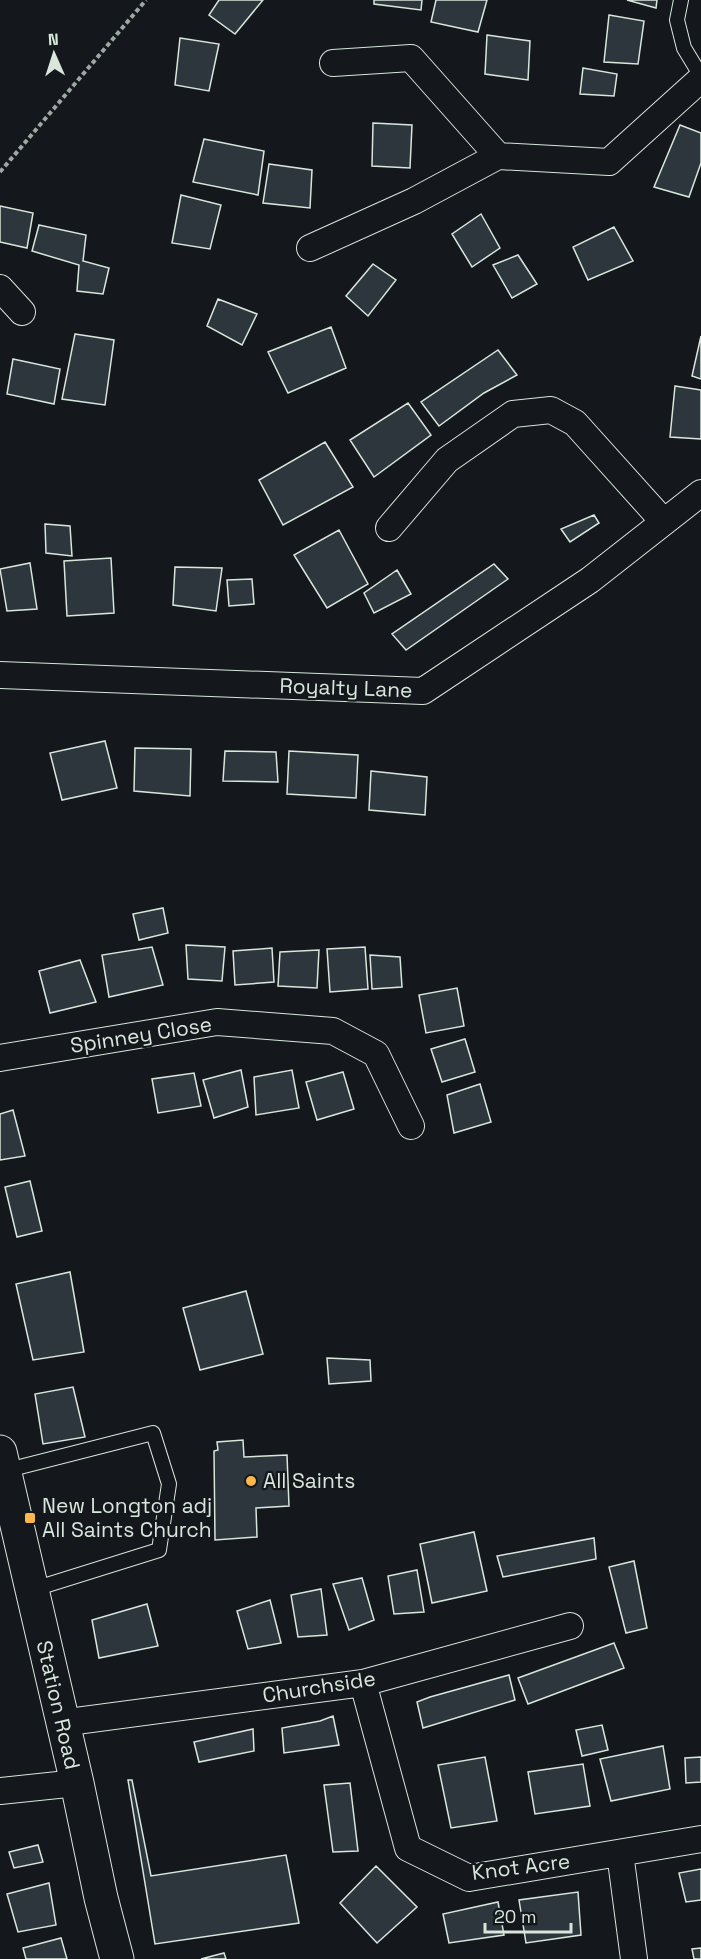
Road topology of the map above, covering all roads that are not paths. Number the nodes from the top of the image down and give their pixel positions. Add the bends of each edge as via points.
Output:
1 (681, 0) edge
2 (333, 63) dead end
3 (701, 77) edge
4 (498, 156) junction
5 (310, 248) dead end
6 (0, 288) edge
7 (22, 312) dead end
8 (701, 493) edge
9 (664, 522) junction
10 (389, 528) dead end
11 (0, 675) edge
12 (0, 1058) edge
13 (411, 1126) dead end
14 (2, 1461) edge
15 (31, 1590) junction
16 (570, 1626) dead end
17 (363, 1683) junction
18 (61, 1723) junction
19 (77, 1783) junction
20 (0, 1791) edge
21 (701, 1839) edge
22 (620, 1853) junction
23 (117, 1959) edge
24 (634, 1959) edge

1 - 3 lane via 677,20 684,48
2 - 4 street via 411,58
3 - 4 street via 609,162
4 - 5 street via 414,201
6 - 7 street
8 - 9 street, Royalty Lane
9 - 10 street via 575,423 551,410 513,414 447,460
9 - 11 street, Royalty Lane via 590,580 423,691
12 - 13 street, Spinney Close via 217,1022 333,1031 376,1054
14 - 15 street, Station Road
14 - 15 lane via 153,1433 169,1484 159,1550
15 - 18 street, Station Road
16 - 17 street, Churchside
17 - 18 street, Churchside
17 - 22 street, Knot Acre via 408,1848 469,1878
18 - 19 street, Station Road
19 - 20 street
19 - 23 street, Station Road
21 - 22 street, Knot Acre
22 - 24 street

